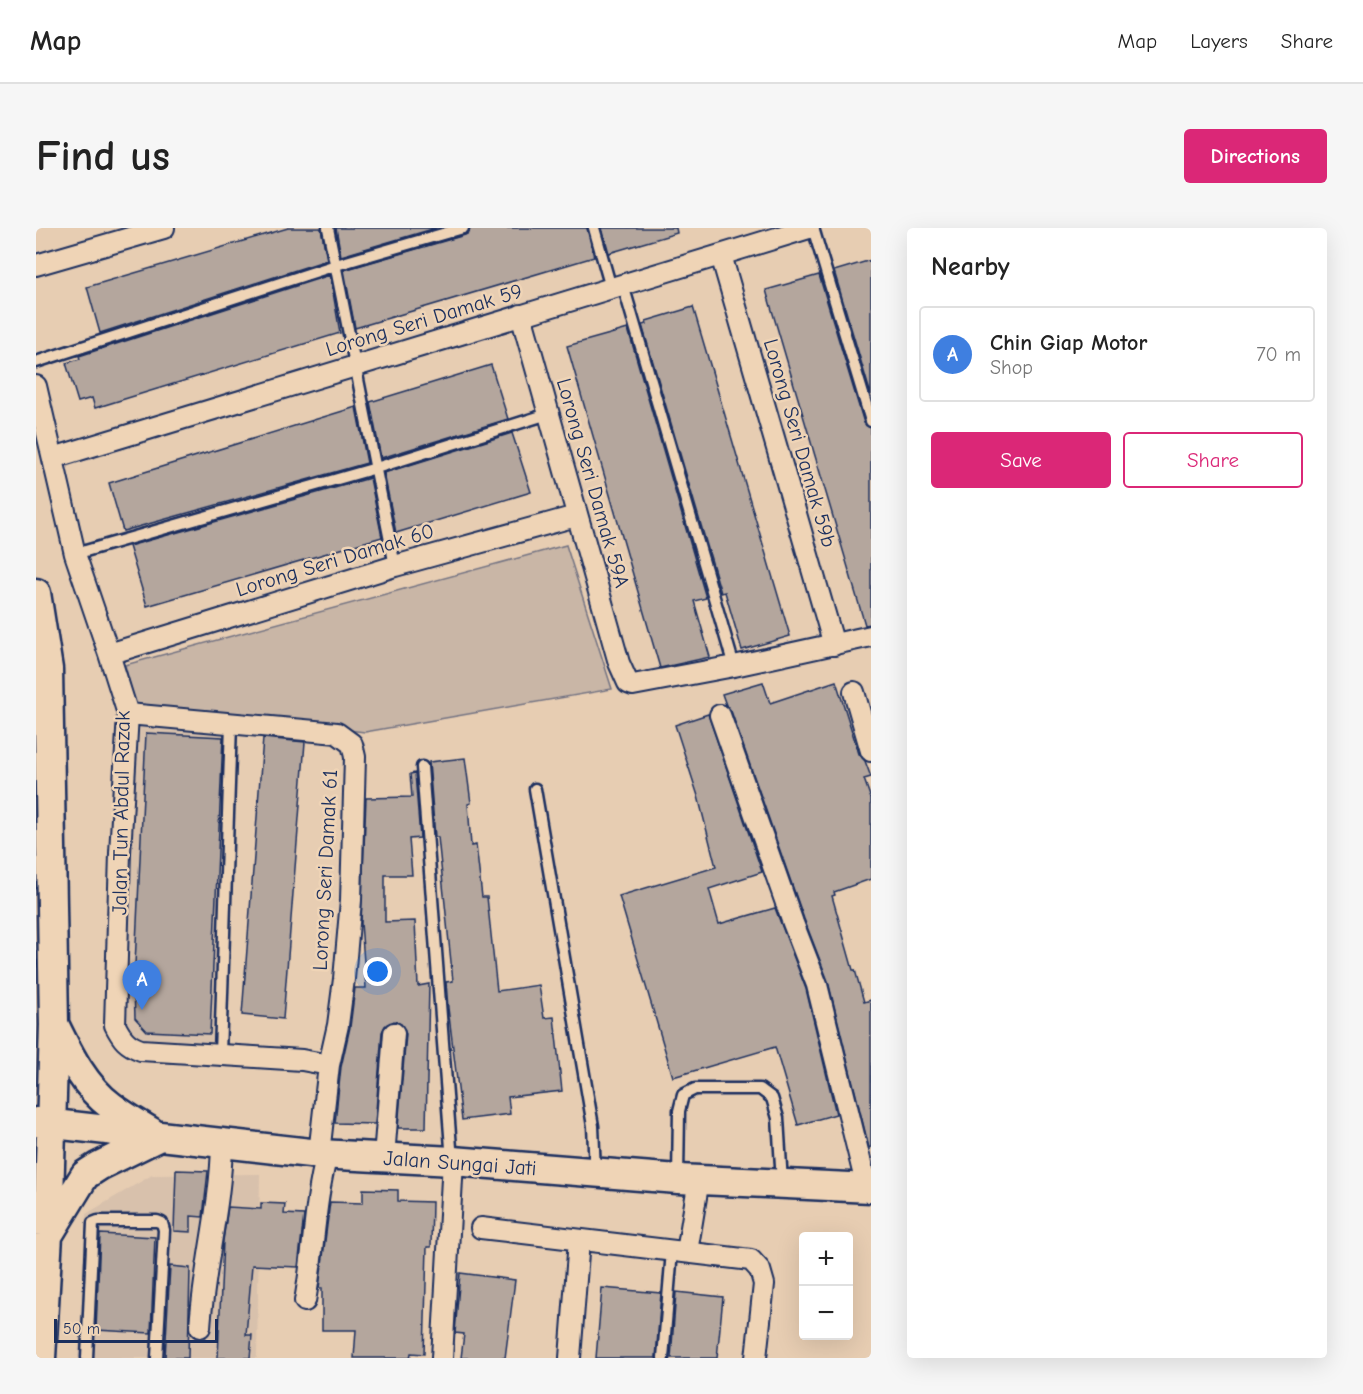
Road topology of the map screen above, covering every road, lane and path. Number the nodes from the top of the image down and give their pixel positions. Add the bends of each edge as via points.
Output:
1 (164, 228) edge
2 (328, 228) edge
3 (463, 228) edge
4 (594, 228) edge
5 (811, 228) edge
6 (721, 255) junction
7 (36, 265) edge
8 (336, 265) junction
9 (617, 287) junction
10 (521, 315) junction
11 (36, 362) edge
12 (356, 366) junction
13 (36, 386) edge
14 (548, 414) junction
15 (871, 421) edge
16 (53, 458) junction
17 (376, 468) junction
18 (576, 516) junction
19 (75, 554) junction
20 (395, 566) junction
21 (36, 592) edge
22 (871, 636) edge
23 (834, 645) junction
24 (110, 654) junction
25 (734, 666) junction
26 (854, 692) dead end
27 (128, 714) junction
28 (720, 716) dead end
29 (231, 724) junction
30 (871, 751) edge
31 (422, 767) dead end
32 (535, 789) dead end
33 (54, 1024) junction
34 (394, 1033) dead end
35 (220, 1054) junction
36 (329, 1065) junction
37 (44, 1123) edge
38 (158, 1137) junction
39 (384, 1157) junction
40 (221, 1163) junction
41 (322, 1166) junction
42 (452, 1168) junction
43 (595, 1172) junction
44 (688, 1179) junction
45 (782, 1184) junction
46 (869, 1188) edge
47 (481, 1228) dead end
48 (48, 1235) junction
49 (579, 1239) junction
50 (679, 1251) junction
51 (305, 1301) dead end
52 (200, 1327) dead end
53 (41, 1358) edge
54 (87, 1358) edge
55 (157, 1358) edge
56 (442, 1358) edge
57 (570, 1358) edge
58 (663, 1358) edge
59 (756, 1358) edge

1 - 7 street
2 - 8 lane
3 - 8 lane
4 - 9 lane
5 - 6 street, Lorong Seri Damak 59
5 - 15 lane
6 - 9 street, Lorong Seri Damak 59
6 - 23 street, Lorong Seri Damak 59b
8 - 11 lane
8 - 12 lane
9 - 10 street, Lorong Seri Damak 59
9 - 25 lane
10 - 12 street, Lorong Seri Damak 59
10 - 14 street, Lorong Seri Damak 59A
12 - 16 street, Lorong Seri Damak 59
12 - 17 lane
13 - 16 street, Jalan Tun Abdul Razak
14 - 17 lane
14 - 18 street, Lorong Seri Damak 59A
16 - 19 street, Jalan Tun Abdul Razak
17 - 19 lane
17 - 20 lane
18 - 20 street, Lorong Seri Damak 60
18 - 25 street, Lorong Seri Damak 59A via 628,683
19 - 24 street, Jalan Tun Abdul Razak
20 - 24 street, Lorong Seri Damak 60
21 - 33 main road via 48,669
22 - 23 street
23 - 25 street
24 - 27 street, Jalan Tun Abdul Razak
26 - 30 street
27 - 29 street, Lorong Seri Damak 61
27 - 35 street, Jalan Tun Abdul Razak via 115,1025 129,1046 141,1050
28 - 46 street via 817,985
29 - 35 lane
29 - 36 street, Lorong Seri Damak 61 via 337,733 352,744 355,757 351,900 344,980
31 - 42 lane
32 - 43 lane via 593,1126
33 - 37 main road
33 - 38 main road via 81,1075 109,1105
34 - 39 street
35 - 36 street, Jalan Tun Abdul Razak
36 - 41 street, Lorong Seri Damak 61
37 - 38 main road, Jalan Sungai Jati
37 - 48 main road
38 - 40 main road, Jalan Sungai Jati
38 - 48 main road via 85,1175
39 - 41 main road, Jalan Sungai Jati
39 - 42 main road, Jalan Sungai Jati
40 - 41 main road, Jalan Sungai Jati
40 - 52 street
41 - 51 street, Lorong Seri Damak 61
42 - 43 main road, Jalan Sungai Jati
42 - 56 street
43 - 44 main road, Jalan Sungai Jati
44 - 45 main road, Jalan Sungai Jati
44 - 45 lane via 679,1111 683,1095 695,1089 759,1089 772,1098 778,1118
44 - 50 street via 692,1223
45 - 46 main road, Jalan Sungai Jati
47 - 49 street
48 - 53 main road
49 - 50 street
49 - 57 street
50 - 58 lane
50 - 59 street via 751,1260 760,1270 764,1284
54 - 55 lane via 93,1223 157,1221 164,1230

